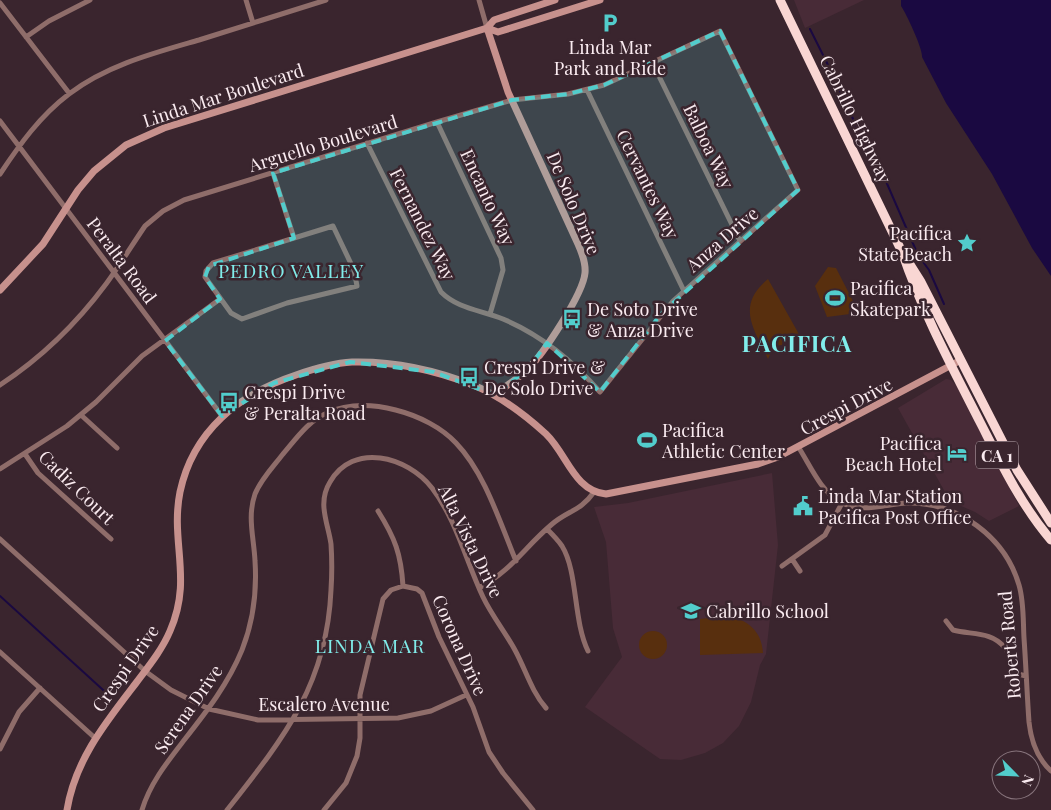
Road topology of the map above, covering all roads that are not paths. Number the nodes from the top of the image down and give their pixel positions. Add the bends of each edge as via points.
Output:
1 (90, 0) edge
2 (246, 0) edge
3 (325, 0) edge
4 (478, 0) edge
5 (555, 0) edge
6 (600, 0) edge
7 (780, 0) edge
8 (0, 3) edge
9 (253, 23) junction
10 (487, 28) junction
11 (720, 31) joint
12 (26, 37) junction
13 (654, 64) junction
14 (587, 90) junction
15 (69, 93) junction
16 (512, 100) junction
17 (0, 121) edge
18 (437, 122) junction
19 (367, 144) junction
20 (19, 146) junction
21 (273, 173) junction
22 (0, 174) edge
23 (66, 209) junction
24 (294, 238) junction
25 (740, 241) junction
26 (902, 252) junction
27 (114, 274) junction
28 (0, 290) edge
29 (684, 290) junction
30 (220, 299) junction
31 (490, 314) junction
32 (165, 341) junction
33 (546, 343) junction
34 (961, 360) junction
35 (951, 366) junction
36 (0, 385) edge
37 (495, 395) junction
38 (81, 415) junction
39 (222, 416) junction
40 (117, 448) dead end
41 (799, 448) junction
42 (25, 454) junction
43 (0, 469) edge
44 (594, 492) junction
45 (842, 503) junction
46 (378, 511) dead end
47 (1051, 523) edge
48 (547, 529) junction
49 (0, 539) edge
50 (111, 539) dead end
51 (1051, 540) edge
52 (792, 559) junction
53 (516, 561) junction
54 (782, 566) dead end
55 (800, 570) dead end
56 (403, 586) junction
57 (479, 588) junction
58 (946, 621) dead end
59 (588, 651) dead end
60 (0, 652) edge
61 (145, 671) junction
62 (1026, 676) junction
63 (40, 688) junction
64 (466, 695) junction
65 (546, 708) dead end
66 (208, 709) junction
67 (359, 719) junction
68 (294, 721) junction
69 (95, 738) junction
70 (0, 749) edge
71 (1051, 771) edge
72 (67, 810) edge
73 (142, 810) edge
74 (227, 810) edge
75 (324, 810) edge
76 (533, 810) edge

1 - 12 street
2 - 9 street
3 - 9 street
4 - 10 street, De Solo Drive
5 - 10 street, Linda Mar Boulevard via 494,20
6 - 10 street, Linda Mar Boulevard via 498,32
7 - 26 highway, Cabrillo Highway / CA 1
8 - 12 street
9 - 15 street via 123,64
10 - 16 street, De Solo Drive
10 - 23 street, Linda Mar Boulevard via 151,133 126,145 104,162 86,180
11 - 13 street, Arguello Boulevard
11 - 25 street, Anza Drive via 798,190
12 - 15 street
13 - 14 street, Arguello Boulevard
13 - 25 street, Balboa Way
14 - 16 street, Arguello Boulevard
14 - 29 street, Cervantes Way
15 - 20 street via 41,119
16 - 18 street, Arguello Boulevard
16 - 33 street, De Solo Drive via 584,260 582,288
17 - 20 street, Peralta Road
18 - 19 street, Arguello Boulevard
18 - 31 street, Encanto Way via 501,258 503,270
19 - 21 street, Arguello Boulevard
19 - 31 street, Fernandez Way via 441,292 460,306
20 - 22 street
20 - 23 street, Peralta Road
21 - 24 street
21 - 27 street, Arguello Boulevard via 163,210 145,226
23 - 27 street, Peralta Road
23 - 28 street, Linda Mar Boulevard via 33,256
24 - 30 street via 209,266 205,276
24 - 30 street via 332,226 354,270 357,286 288,303 242,319 232,314
25 - 29 street, Anza Drive
26 - 34 highway, Cabrillo Highway / CA 1
26 - 35 highway, Cabrillo Highway / CA 1 via 914,287
27 - 32 street, Peralta Road
27 - 36 street, Arguello Boulevard via 65,332
29 - 33 street, Anza Drive via 600,392 577,367
30 - 32 street
31 - 33 street, Fernandez Way
32 - 38 street via 142,356
32 - 39 street, Peralta Road
33 - 37 street, De Solo Drive via 529,368
34 - 35 street, Crespi Drive
34 - 47 highway, Cabrillo Highway / CA 1 via 1017,470
35 - 41 street, Crespi Drive
35 - 51 highway, Cabrillo Highway / CA 1 via 1018,492
37 - 39 street, Crespi Drive via 434,372 350,362 311,370 274,383 246,397
37 - 44 street, Crespi Drive via 546,434 580,482
38 - 40 street
38 - 42 street
39 - 61 street, Crespi Drive via 199,444 184,478 177,516 182,573 179,604 169,633
41 - 44 street, Crespi Drive via 758,464 613,494
41 - 45 street, Roberts Road via 822,487
42 - 43 street
42 - 50 street, Cadiz Court via 38,473
44 - 48 street via 583,506
45 - 52 street via 825,535
45 - 62 street, Roberts Road via 867,509 906,503 936,506 966,518 990,537 1010,564 1019,586
46 - 56 street via 396,542
48 - 53 street
48 - 59 street via 559,541 566,555 581,634
49 - 61 street, Escalero Avenue
52 - 54 street
52 - 55 street
53 - 57 street via 501,576
53 - 66 street, Serena Drive via 474,467 460,447 441,430 415,416 386,409 356,406 326,413 303,431 268,473 255,495 251,522 256,576 251,621 237,662
56 - 64 street, Corona Drive via 417,589 426,598 438,637
56 - 67 street via 386,594 380,606 360,695
57 - 65 street, Alta Vista Drive
57 - 68 street, Alta Vista Drive via 444,508 420,476 396,462 379,457 361,458 346,465 333,477 325,493 323,511 332,558 330,606 322,652
58 - 62 street via 953,630 981,634 997,641 1004,646 1019,675
60 - 63 street
61 - 66 street, Escalero Avenue via 171,690
61 - 69 street, Crespi Drive
62 - 71 street, Roberts Road via 1032,741
63 - 69 street
63 - 70 street via 19,712
64 - 67 street, Escalero Avenue via 421,714
64 - 76 street, Corona Drive via 492,757
66 - 68 street, Escalero Avenue via 258,720
66 - 73 street, Serena Drive via 156,779
67 - 68 street, Escalero Avenue
67 - 75 street via 359,747 354,765 341,791
68 - 74 street, Alta Vista Drive
69 - 72 street, Crespi Drive via 76,775

